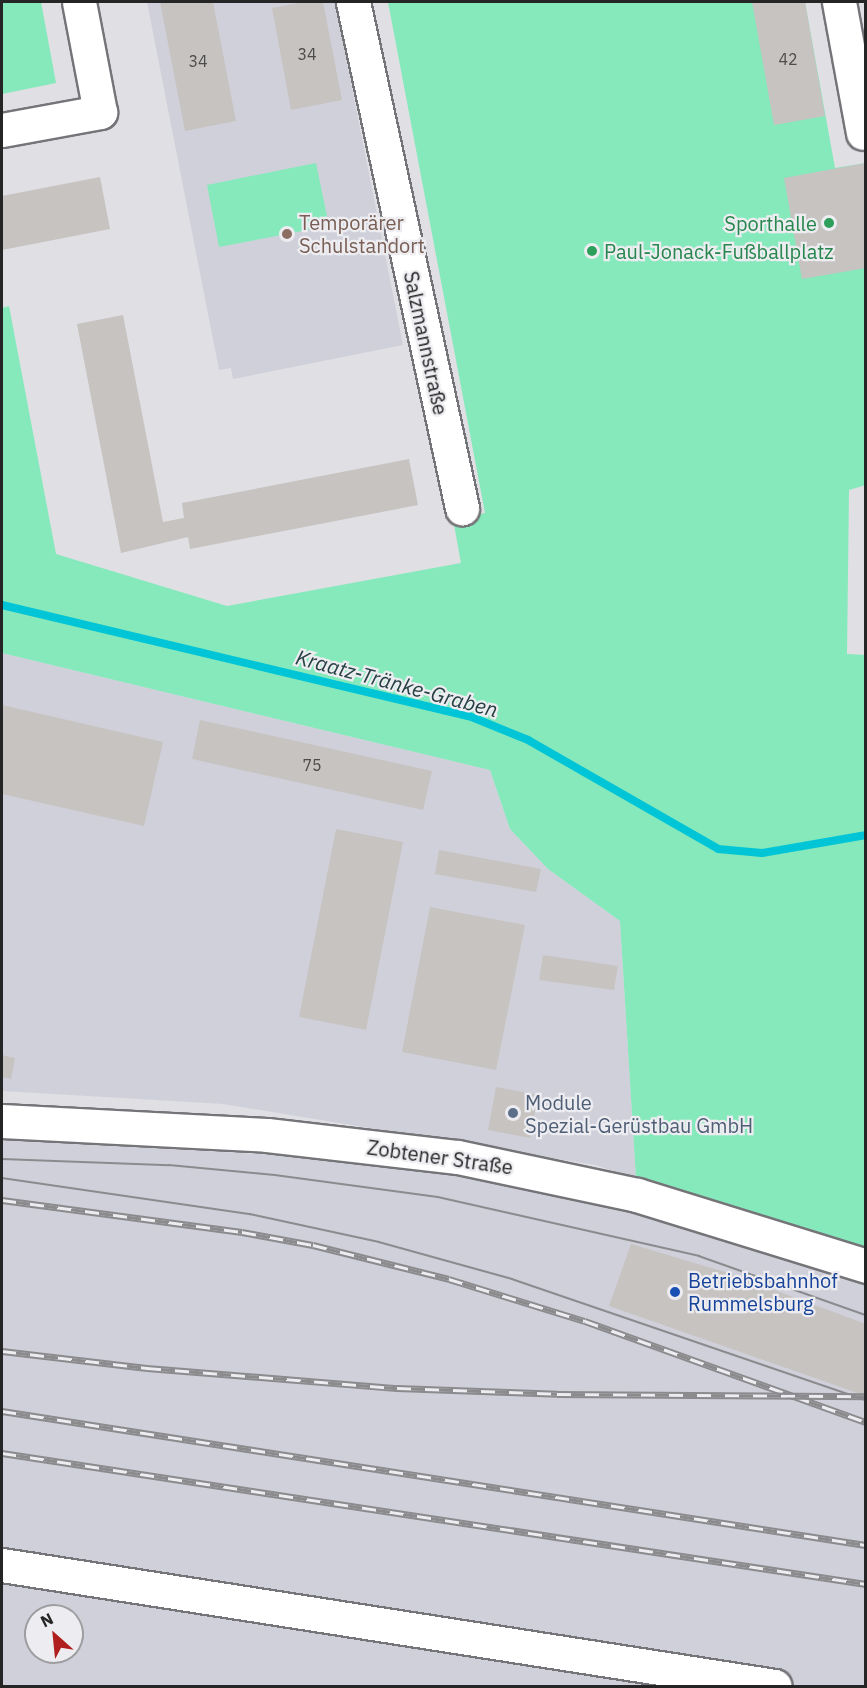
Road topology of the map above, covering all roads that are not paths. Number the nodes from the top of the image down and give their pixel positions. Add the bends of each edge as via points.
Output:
1 (79, 2) edge
2 (353, 2) edge
3 (839, 2) edge
4 (2, 130) edge
5 (863, 133) dead end
6 (462, 508) dead end
7 (2, 1121) edge
8 (866, 1266) edge
9 (2, 1564) edge
10 (775, 1686) edge

1 - 4 street via 100,111
2 - 6 street, Salzmannstraße
3 - 5 street
7 - 8 street, Zobtener Straße via 267,1135 458,1157 637,1195
9 - 10 street

